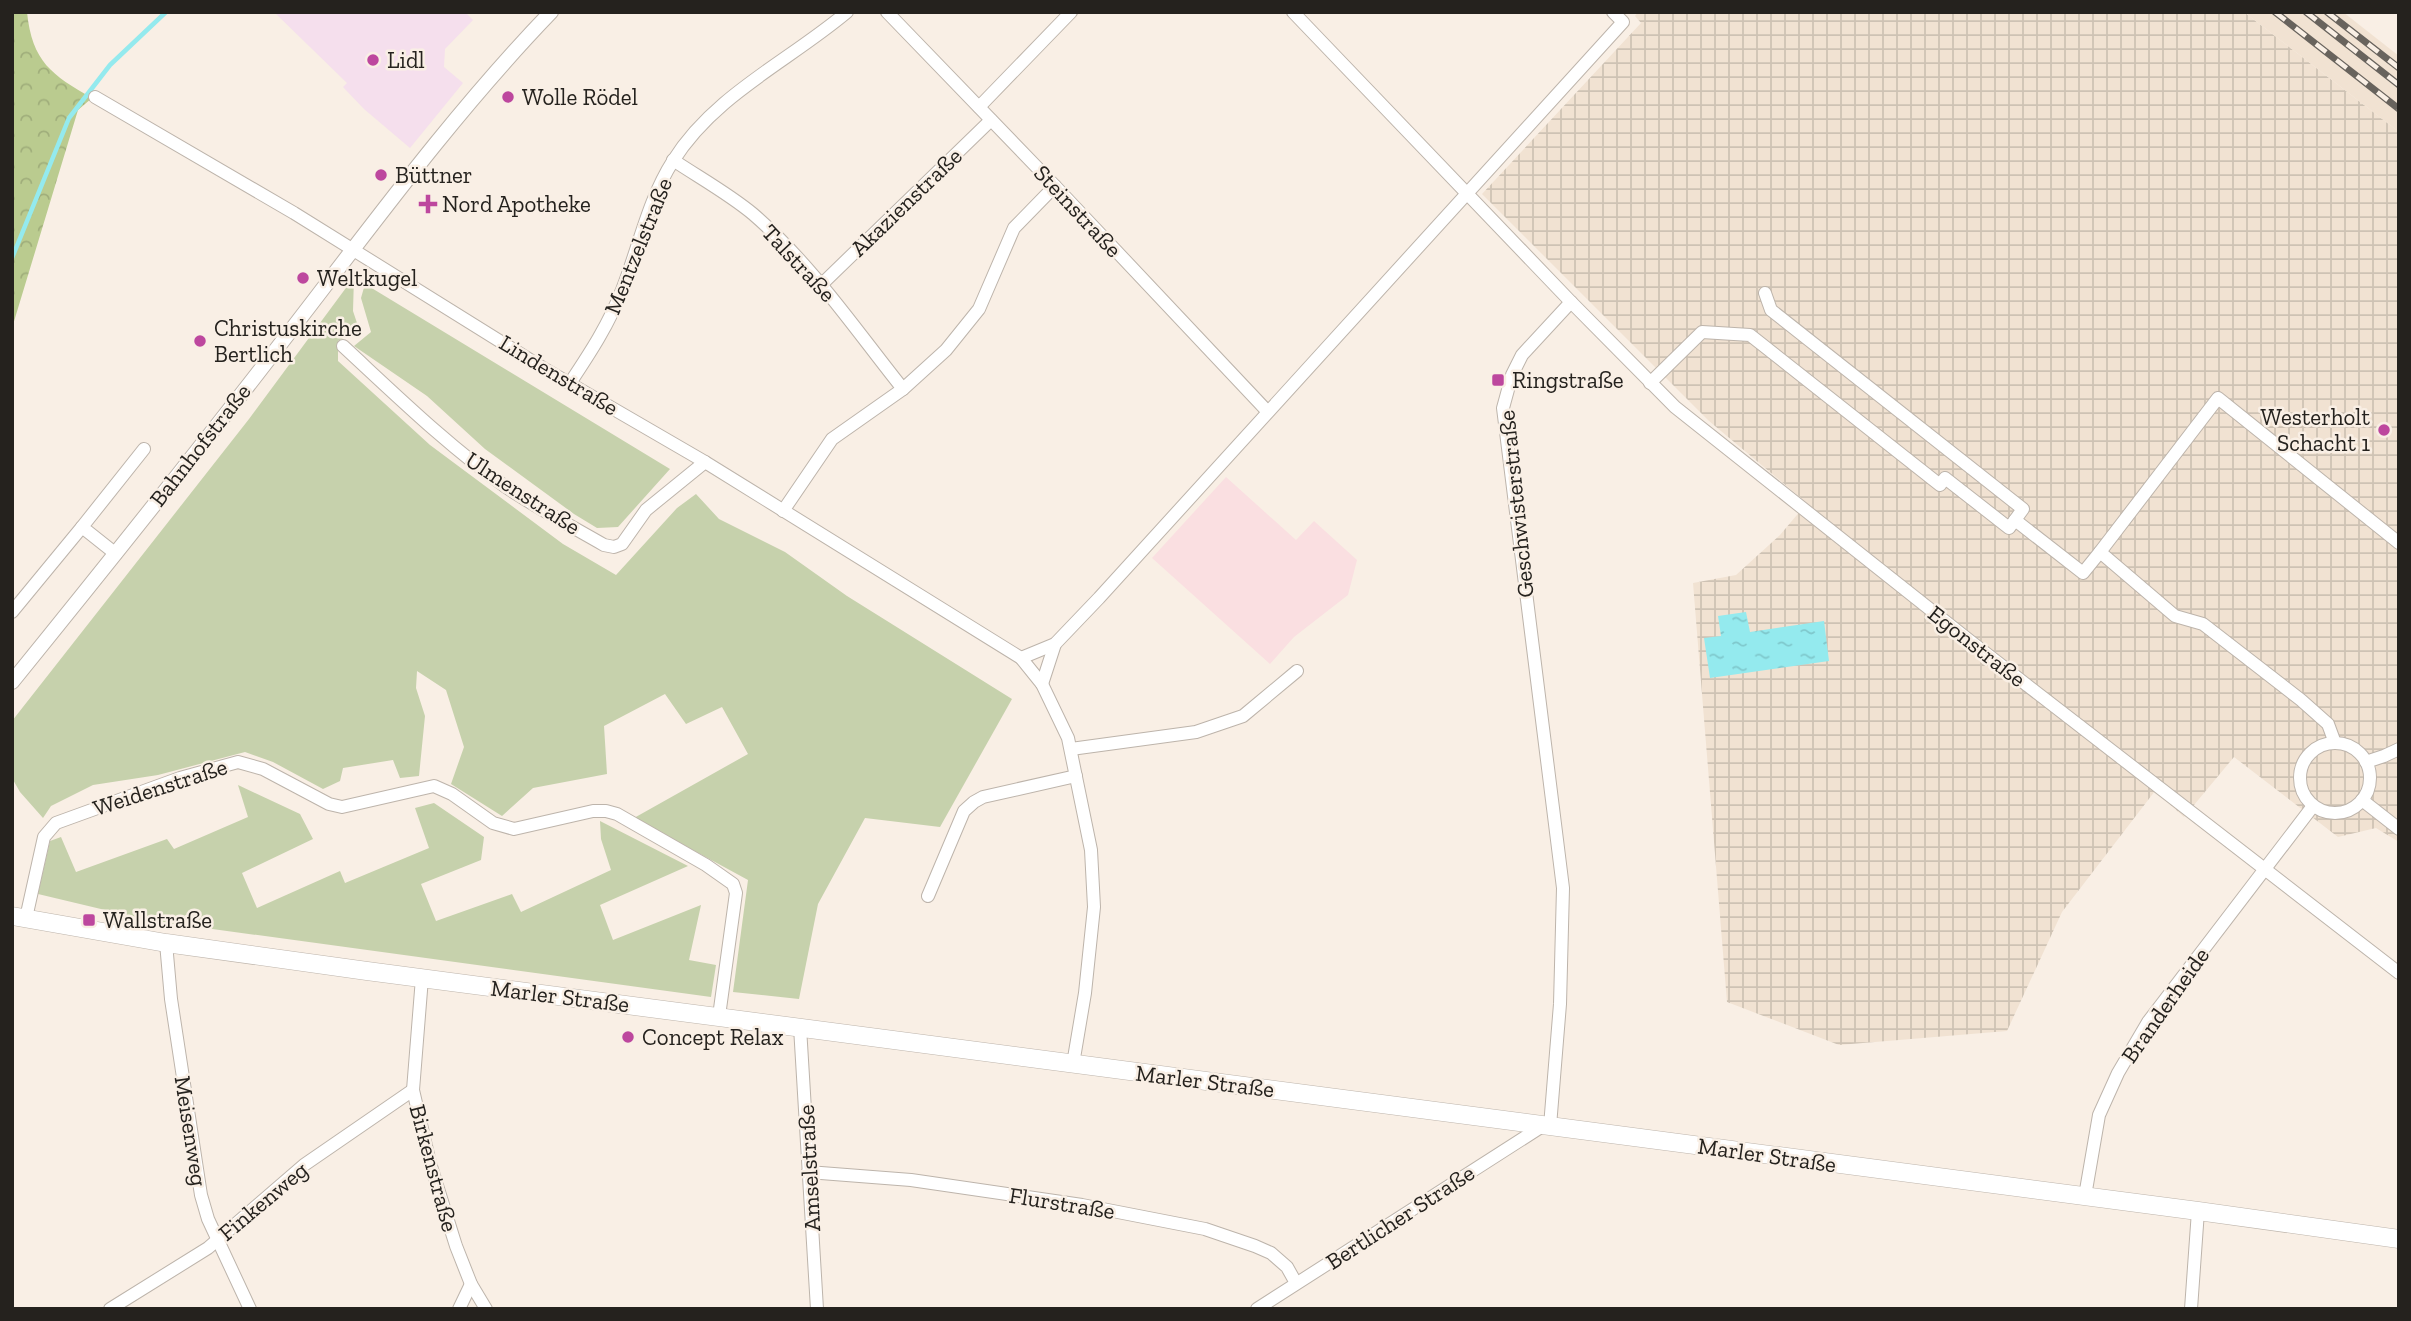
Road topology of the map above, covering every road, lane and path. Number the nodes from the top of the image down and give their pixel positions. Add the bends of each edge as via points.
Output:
1 (551, 12) edge
2 (846, 12) edge
3 (887, 12) edge
4 (1071, 12) edge
5 (1293, 12) edge
6 (1613, 12) edge
7 (95, 97) dead end
8 (979, 107) junction
9 (991, 120) junction
10 (673, 160) junction
11 (1055, 186) junction
12 (1467, 193) junction
13 (352, 249) junction
14 (822, 284) junction
15 (1765, 293) dead end
16 (1571, 302) junction
17 (344, 346) dead end
18 (570, 383) junction
19 (1650, 383) junction
20 (903, 389) junction
21 (1268, 411) junction
22 (144, 449) dead end
23 (705, 462) junction
24 (783, 511) junction
25 (2015, 520) junction
26 (82, 527) junction
27 (2399, 543) edge
28 (2100, 552) junction
29 (116, 554) junction
30 (12, 612) edge
31 (1055, 644) junction
32 (1021, 658) junction
33 (1297, 671) dead end
34 (12, 682) edge
35 (1042, 684) junction
36 (2335, 743) junction
37 (2399, 748) edge
38 (1070, 749) junction
39 (2366, 762) junction
40 (1076, 776) junction
41 (2362, 800) junction
42 (2313, 806) junction
43 (2399, 829) edge
44 (2266, 870) junction
45 (928, 896) dead end
46 (19, 917) edge
47 (166, 943) junction
48 (2399, 973) edge
49 (422, 978) junction
50 (719, 1016) junction
51 (800, 1027) junction
52 (1073, 1064) junction
53 (414, 1090) junction
54 (1547, 1126) junction
55 (808, 1171) junction
56 (2085, 1196) junction
57 (2198, 1211) junction
58 (217, 1239) junction
59 (2399, 1239) edge
60 (1296, 1283) junction
61 (471, 1284) junction
62 (110, 1309) edge
63 (250, 1309) edge
64 (459, 1309) edge
65 (486, 1309) edge
66 (817, 1309) edge
67 (1257, 1309) edge
68 (2191, 1309) edge

1 - 13 street, Bahnhofstraße via 492,74
2 - 10 street, Mentzelstraße via 722,105
3 - 8 street, Steinstraße
4 - 8 street
5 - 12 street
6 - 12 street via 1623,22
7 - 13 street, Lindenstraße
8 - 9 street, Steinstraße
9 - 11 street, Steinstraße
9 - 14 street, Akazienstraße
10 - 14 street, Talstraße via 751,212
10 - 18 street, Mentzelstraße via 603,334
11 - 20 street via 1014,228 979,309 946,350
11 - 21 street, Steinstraße
12 - 16 street
12 - 21 street
13 - 18 street, Lindenstraße
13 - 29 street, Bahnhofstraße
14 - 20 street, Talstraße
15 - 25 street via 1771,310 2023,509
16 - 19 street, Egonstraße
16 - 54 street, Geschwisterstraße via 1522,355 1503,408 1563,888 1560,1004
17 - 23 street, Ulmenstraße via 466,457 509,489 604,545 614,548 622,544 646,510
18 - 23 street, Lindenstraße
19 - 25 street via 1702,332 1750,335 1940,485 1945,478 2009,528
19 - 44 street, Egonstraße via 1702,430
20 - 24 street via 832,439
21 - 31 street
22 - 26 street, Bahnhofstraße
23 - 24 street, Lindenstraße
24 - 32 street, Lindenstraße
25 - 28 street via 2082,573
26 - 29 street
26 - 30 street, Bahnhofstraße
27 - 28 street via 2218,398
28 - 36 street via 2175,616 2203,624 2301,700 2328,724
29 - 34 street, Bahnhofstraße
31 - 32 street
31 - 35 street
32 - 35 street, Lindenstraße
33 - 38 street via 1242,716 1208,728
35 - 38 street, Lindenstraße
36 - 39 street via 2354,748
36 - 42 street via 2315,749 2302,766 2301,788
37 - 39 street
38 - 40 street, Lindenstraße
39 - 41 street via 2370,782
40 - 45 street via 974,802 964,811
40 - 52 street, Lindenstraße via 1091,850 1094,907
41 - 42 street via 2344,812
41 - 43 street
42 - 44 street, Branderheide
44 - 48 street, Egonstraße
44 - 56 street, Branderheide via 2148,1022 2118,1073 2099,1115
46 - 47 main road, Marler Straße
46 - 50 street, Weidenstraße via 44,837 56,823 180,778 238,762 263,769 342,807 434,786 493,823 514,829 593,811 617,814 733,884 736,893
47 - 49 main road, Marler Straße
47 - 58 street, Meisenweg via 198,1182
49 - 50 main road, Marler Straße
49 - 53 street, Birkenstraße
50 - 51 main road, Marler Straße
51 - 52 main road, Marler Straße
51 - 55 street, Amselstraße
52 - 54 main road, Marler Straße
53 - 58 street, Finkenweg via 304,1165
53 - 61 street, Birkenstraße via 430,1163
54 - 56 main road, Marler Straße
54 - 60 street, Bertlicher Straße
55 - 60 street, Flurstraße via 911,1180 1205,1229 1271,1254 1287,1267
55 - 66 street, Amselstraße
56 - 57 main road, Marler Straße
57 - 59 main road, Marler Straße
57 - 68 street
58 - 62 street, Finkenweg
58 - 63 street, Meisenweg
60 - 67 street, Bertlicher Straße
61 - 64 street
61 - 65 street, Birkenstraße

